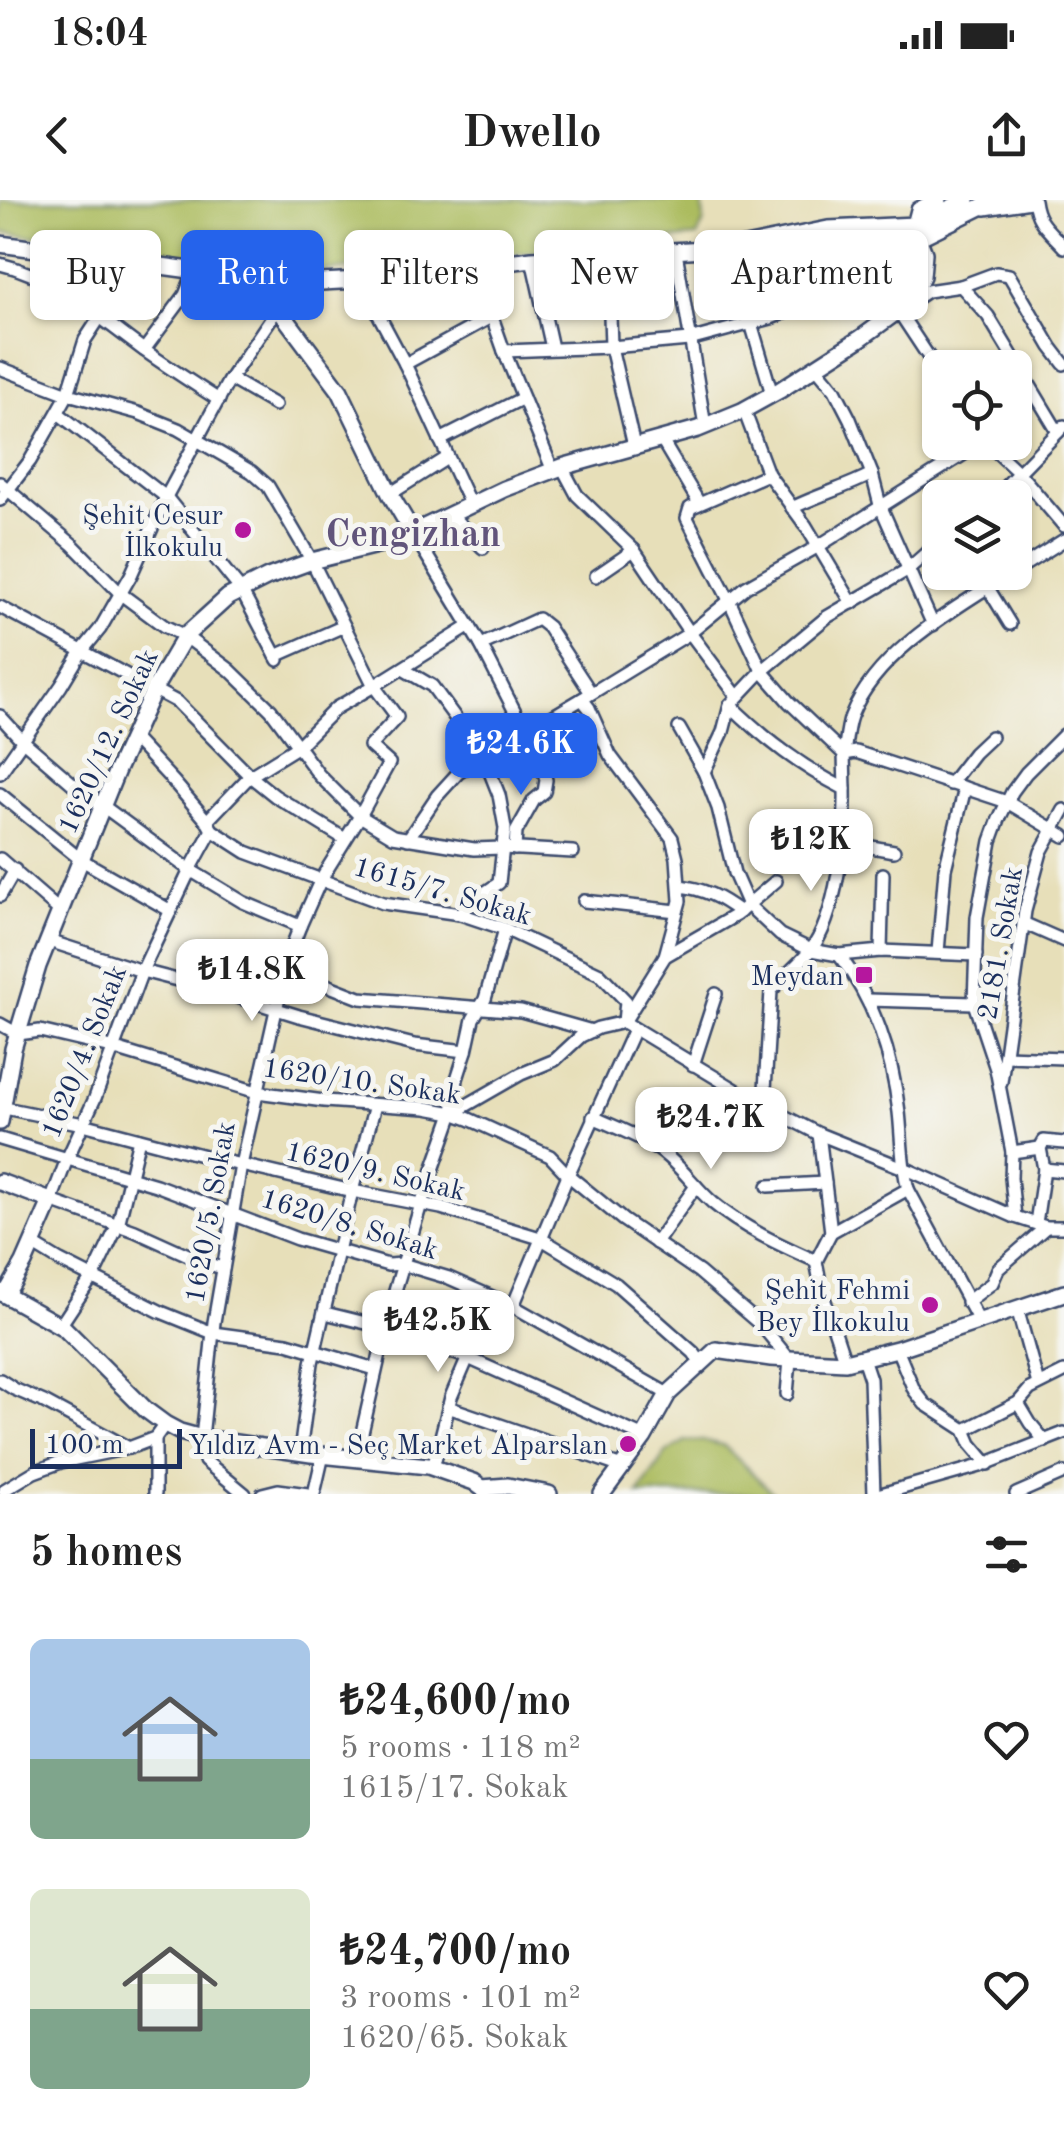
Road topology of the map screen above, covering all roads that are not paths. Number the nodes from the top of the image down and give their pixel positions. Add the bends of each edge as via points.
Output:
1 (938, 200) edge
2 (995, 200) edge
3 (1032, 200) edge
4 (973, 204) edge
5 (919, 230) edge
6 (928, 232) edge
7 (0, 244) edge
8 (30, 248) edge
9 (1064, 248) edge
10 (694, 251) edge
11 (676, 252) joint
12 (532, 259) joint
13 (514, 261) edge
14 (0, 264) edge
15 (30, 273) edge
16 (961, 286) junction
17 (928, 290) edge
18 (181, 301) edge
19 (98, 320) edge
20 (102, 320) edge
21 (270, 320) edge
22 (287, 320) edge
23 (381, 320) edge
24 (486, 320) edge
25 (492, 320) edge
26 (610, 320) edge
27 (750, 320) edge
28 (764, 320) edge
29 (887, 320) edge
30 (911, 320) edge
31 (751, 324) junction
32 (689, 340) junction
33 (611, 347) junction
34 (552, 348) junction
35 (144, 350) junction
36 (927, 350) edge
37 (504, 352) junction
38 (405, 364) junction
39 (1064, 364) edge
40 (815, 366) junction
41 (0, 368) edge
42 (230, 379) junction
43 (68, 394) junction
44 (772, 394) junction
45 (523, 398) junction
46 (219, 400) junction
47 (276, 405) dead end
48 (744, 410) junction
49 (58, 414) junction
50 (704, 426) junction
51 (1061, 429) edge
52 (662, 439) junction
53 (198, 440) junction
54 (440, 440) junction
55 (634, 446) junction
56 (447, 458) junction
57 (955, 460) edge
58 (1004, 460) edge
59 (557, 469) junction
60 (1019, 473) junction
61 (768, 474) junction
62 (872, 474) junction
63 (1012, 480) edge
64 (4, 486) edge
65 (390, 494) junction
66 (166, 497) junction
67 (0, 500) edge
68 (699, 503) junction
69 (470, 504) junction
70 (880, 506) junction
71 (792, 508) junction
72 (450, 514) junction
73 (1064, 526) edge
74 (412, 533) junction
75 (1064, 540) edge
76 (817, 547) junction
77 (484, 548) dead end
78 (634, 550) junction
79 (922, 557) edge
80 (1032, 560) edge
81 (312, 561) junction
82 (908, 570) junction
83 (596, 576) dead end
84 (241, 590) junction
85 (985, 590) edge
86 (989, 590) edge
87 (121, 594) junction
88 (729, 600) junction
89 (852, 603) junction
90 (0, 607) edge
91 (1010, 624) dead end
92 (344, 626) junction
93 (470, 626) junction
94 (933, 626) junction
95 (690, 633) junction
96 (185, 636) junction
97 (481, 645) junction
98 (82, 651) junction
99 (403, 669) junction
100 (762, 671) junction
101 (374, 686) junction
102 (154, 689) junction
103 (587, 696) junction
104 (734, 700) junction
105 (0, 716) edge
106 (679, 728) dead end
107 (524, 732) junction
108 (1064, 734) edge
109 (132, 737) junction
110 (991, 737) dead end
111 (22, 740) junction
112 (296, 747) junction
113 (844, 754) junction
114 (484, 757) junction
115 (704, 772) junction
116 (0, 773) edge
117 (250, 776) junction
118 (950, 784) junction
119 (965, 788) junction
120 (845, 789) junction
121 (0, 794) edge
122 (1008, 802) junction
123 (103, 805) junction
124 (1064, 810) edge
125 (360, 816) junction
126 (209, 826) junction
127 (1052, 828) junction
128 (1064, 836) edge
129 (408, 838) junction
130 (345, 839) junction
131 (843, 842) junction
132 (509, 848) junction
133 (894, 851) dead end
134 (573, 852) dead end
135 (0, 858) edge
136 (80, 859) junction
137 (14, 870) junction
138 (190, 870) junction
139 (883, 874) dead end
140 (321, 879) junction
141 (776, 881) dead end
142 (680, 886) junction
143 (0, 896) edge
144 (584, 901) dead end
145 (744, 908) junction
146 (171, 910) junction
147 (676, 911) junction
148 (61, 912) junction
149 (460, 914) junction
150 (1024, 923) junction
151 (300, 926) junction
152 (505, 929) junction
153 (49, 941) junction
154 (1064, 941) edge
155 (811, 950) junction
156 (882, 951) junction
157 (938, 952) junction
158 (839, 955) junction
159 (976, 955) junction
160 (665, 956) junction
161 (286, 968) junction
162 (142, 971) junction
163 (716, 994) dead end
164 (868, 1000) junction
165 (974, 1003) junction
166 (480, 1006) junction
167 (277, 1010) junction
168 (0, 1024) edge
169 (629, 1025) junction
170 (592, 1031) junction
171 (18, 1034) junction
172 (112, 1048) junction
173 (466, 1051) junction
174 (1005, 1056) junction
175 (1064, 1058) edge
176 (693, 1064) junction
177 (257, 1092) junction
178 (1000, 1092) junction
179 (375, 1105) junction
180 (764, 1106) junction
181 (670, 1107) dead end
182 (1, 1113) edge
183 (453, 1113) junction
184 (593, 1117) junction
185 (83, 1124) junction
186 (818, 1134) junction
187 (0, 1139) edge
188 (138, 1139) junction
189 (1064, 1143) edge
190 (654, 1148) junction
191 (1040, 1148) junction
192 (1012, 1152) junction
193 (67, 1159) junction
194 (242, 1165) junction
195 (902, 1167) junction
196 (1044, 1169) junction
197 (1064, 1171) edge
198 (568, 1175) junction
199 (130, 1177) junction
200 (0, 1182) edge
201 (825, 1183) junction
202 (696, 1186) junction
203 (768, 1186) dead end
204 (908, 1188) junction
205 (352, 1190) junction
206 (51, 1201) junction
207 (421, 1204) junction
208 (234, 1214) junction
209 (1015, 1216) junction
210 (118, 1225) junction
211 (1041, 1225) junction
212 (1064, 1227) edge
213 (831, 1232) junction
214 (540, 1238) junction
215 (656, 1243) junction
216 (32, 1244) junction
217 (338, 1250) junction
218 (816, 1260) junction
219 (402, 1264) junction
220 (223, 1268) junction
221 (93, 1276) junction
222 (1064, 1292) edge
223 (2, 1297) edge
224 (493, 1299) junction
225 (967, 1302) junction
226 (513, 1306) junction
227 (1017, 1308) junction
228 (325, 1313) junction
229 (980, 1323) junction
230 (60, 1326) junction
231 (386, 1328) junction
232 (213, 1333) junction
233 (897, 1349) junction
234 (315, 1350) junction
235 (468, 1358) junction
236 (863, 1358) junction
237 (790, 1360) junction
238 (845, 1362) junction
239 (701, 1363) junction
240 (375, 1369) junction
241 (1064, 1372) edge
242 (0, 1380) edge
243 (1038, 1384) junction
244 (668, 1394) junction
245 (787, 1394) dead end
246 (1018, 1403) junction
247 (448, 1408) junction
248 (966, 1430) junction
249 (160, 1431) junction
250 (1064, 1432) edge
251 (644, 1437) junction
252 (202, 1438) junction
253 (1045, 1441) junction
254 (129, 1448) junction
255 (300, 1452) junction
256 (322, 1455) junction
257 (356, 1459) junction
258 (988, 1464) junction
259 (622, 1467) junction
260 (433, 1468) junction
261 (1064, 1473) edge
262 (4, 1490) edge
263 (484, 1491) edge
264 (155, 1494) edge
265 (244, 1494) edge
266 (262, 1494) edge
267 (311, 1494) edge
268 (549, 1494) edge
269 (602, 1494) edge
270 (877, 1494) edge
271 (1016, 1494) edge

1 - 5 main road via 920,210
2 - 4 main road
3 - 4 main road
3 - 9 street via 1040,224
4 - 6 main road
7 - 8 main road
10 - 11 main road
11 - 32 street
12 - 13 main road
12 - 34 street
14 - 15 street
16 - 17 street, 1620/12. Sokak
16 - 39 street, 1620/12. Sokak via 1009,275
16 - 51 street
18 - 35 street
19 - 43 street
20 - 35 street
21 - 42 street
22 - 65 main road via 340,391
23 - 38 street
24 - 38 street
25 - 37 street
26 - 33 street
27 - 31 street
28 - 31 street
29 - 40 main road, 1620/12. Sokak
30 - 36 street
31 - 32 street
31 - 44 street
32 - 33 street
32 - 50 street
33 - 34 street
33 - 55 street
34 - 37 street
35 - 46 street
37 - 45 street
38 - 54 street
40 - 44 main road, 1620/12. Sokak
40 - 62 street via 835,390
41 - 43 street
42 - 46 street
42 - 47 street
43 - 49 street
43 - 53 street via 138,413
44 - 48 main road, 1620/12. Sokak
45 - 54 street
45 - 59 street
46 - 53 street
48 - 50 main road, 1620/12. Sokak
48 - 61 street
49 - 64 street via 30,462
49 - 66 street
50 - 52 main road, 1620/12. Sokak
51 - 60 street
52 - 55 main road, 1620/12. Sokak
52 - 68 street
53 - 66 street
53 - 81 street via 268,486
54 - 56 street
55 - 59 main road, 1620/12. Sokak
56 - 65 street
56 - 69 street
57 - 70 street
58 - 60 street
59 - 69 main road, 1620/12. Sokak
59 - 78 street
60 - 63 street
60 - 73 street
61 - 68 street
61 - 71 street
62 - 70 street
62 - 71 street
64 - 67 street
64 - 87 street
65 - 74 main road
66 - 84 street
66 - 87 street
68 - 88 street via 686,518
69 - 72 main road, 1620/12. Sokak
70 - 76 street
70 - 82 street
71 - 76 street
72 - 74 main road, 1620/12. Sokak
72 - 77 street
74 - 81 main road, 1620/12. Sokak
74 - 93 street
75 - 80 street
76 - 88 street
76 - 89 street
78 - 83 street
78 - 95 street
79 - 82 street
81 - 84 main road, 1620/12. Sokak
81 - 92 street
82 - 89 street
82 - 94 street
84 - 92 street via 277,658
84 - 96 main road, 1620/12. Sokak
85 - 94 street
86 - 91 street
87 - 96 street
87 - 98 street
88 - 95 street
88 - 100 street
89 - 100 street
90 - 98 street
92 - 101 street
93 - 97 street
93 - 99 street, 1620/4. Sokak
94 - 113 street via 865,688 850,718
95 - 103 street
95 - 104 street
96 - 102 main road, 1620/12. Sokak
96 - 112 street via 271,710
97 - 103 street via 538,620
97 - 107 street
98 - 102 street
98 - 111 street
99 - 101 street, 1620/4. Sokak
99 - 114 street via 432,686
100 - 104 street
100 - 113 street
101 - 112 street, 1620/4. Sokak via 336,708
101 - 125 street, 1620/5. Sokak via 396,717 370,746 389,763
102 - 109 main road, 1620/12. Sokak
102 - 117 street via 177,702
103 - 107 street
103 - 142 street via 610,754 672,838
104 - 115 street
104 - 120 street via 767,741
105 - 111 street
106 - 115 street
107 - 114 street
107 - 132 street via 546,780
108 - 122 street, 2181. Sokak
109 - 123 main road, 1620/12. Sokak
109 - 126 street, 1615/7. Sokak
110 - 118 street
111 - 116 street
111 - 123 street
112 - 117 street, 1620/4. Sokak
112 - 125 street
113 - 118 street via 856,752
113 - 120 street
114 - 129 street via 458,773
114 - 132 street via 500,794
115 - 145 street
117 - 126 street, 1620/4. Sokak
117 - 130 street
118 - 119 street
119 - 122 street
119 - 157 street via 945,868
120 - 131 street
121 - 136 street
122 - 127 street
122 - 159 street, 2181. Sokak via 985,868
123 - 136 main road, 1620/12. Sokak
123 - 138 street
124 - 127 street, 2181. Sokak
125 - 129 street
125 - 130 street, 1620/5. Sokak
126 - 138 street, 1620/4. Sokak
126 - 140 street, 1615/7. Sokak via 246,852
127 - 128 street
127 - 150 street, 2181. Sokak
129 - 132 street
130 - 140 street, 1620/5. Sokak
131 - 133 street
131 - 155 street via 827,917
132 - 134 street
132 - 149 street via 499,883
135 - 137 street
136 - 146 street
136 - 148 main road, 1620/12. Sokak
137 - 143 street
137 - 148 street
138 - 146 street, 1620/4. Sokak
138 - 151 street
139 - 156 street
140 - 149 street, 1615/7. Sokak via 382,903
140 - 151 street, 1620/5. Sokak
141 - 145 street
142 - 145 street
142 - 147 street
144 - 147 street
145 - 155 street
145 - 160 street
146 - 162 street, 1620/4. Sokak
147 - 160 street
148 - 153 main road, 1620/12. Sokak
149 - 152 street, 1615/7. Sokak
150 - 154 street
150 - 174 street, 2181. Sokak
151 - 161 street, 1620/5. Sokak
152 - 166 street
152 - 169 street, 1615/7. Sokak via 600,974 626,1001
153 - 162 street
153 - 171 main road, 1620/12. Sokak
155 - 158 street
155 - 180 street via 771,991
156 - 157 street
156 - 158 street
157 - 159 street
158 - 164 street
159 - 165 street, 2181. Sokak
160 - 169 street
161 - 166 street via 360,998
161 - 167 street, 1620/5. Sokak
162 - 167 street
162 - 172 street, 1620/4. Sokak
163 - 176 street
164 - 165 street
164 - 195 street via 890,1055
165 - 178 street, 2181. Sokak
166 - 170 street
166 - 173 street
167 - 173 street via 414,1045
167 - 177 street, 1620/5. Sokak
168 - 171 street, 1620/10. Sokak
169 - 170 street
169 - 176 street
169 - 184 street
170 - 183 street via 555,1060
171 - 172 street, 1620/10. Sokak via 40,1031
171 - 182 main road, 1620/12. Sokak
172 - 177 street, 1620/10. Sokak
172 - 185 street, 1620/4. Sokak
173 - 183 street
174 - 175 street
174 - 178 street, 2181. Sokak
176 - 180 street
177 - 179 street, 1620/10. Sokak
177 - 194 street, 1620/5. Sokak
178 - 192 street, 2181. Sokak
179 - 183 street, 1620/10. Sokak
179 - 205 street
180 - 186 street
181 - 190 street
182 - 185 street, 1620/9. Sokak
183 - 198 street, 1620/10. Sokak via 550,1156
183 - 207 street
184 - 190 street
184 - 198 street
185 - 188 street, 1620/9. Sokak
185 - 193 street, 1620/4. Sokak
186 - 195 street
186 - 201 street
187 - 193 street, 1620/8. Sokak
188 - 194 street, 1620/9. Sokak
188 - 199 street
189 - 191 street via 1044,1142
190 - 202 street
191 - 192 street
191 - 196 street
192 - 209 street, 2181. Sokak
193 - 199 street, 1620/8. Sokak
193 - 206 street, 1620/4. Sokak
194 - 205 street, 1620/9. Sokak
194 - 208 street, 1620/5. Sokak
195 - 204 street
195 - 209 street
196 - 197 street
196 - 211 street
198 - 214 street
198 - 215 street, 1620/10. Sokak
199 - 208 street, 1620/8. Sokak
199 - 210 street
200 - 206 main road
201 - 203 street
201 - 213 street
202 - 215 street
202 - 218 street via 752,1230
204 - 213 street
204 - 225 street
205 - 207 street, 1620/9. Sokak
205 - 217 street
206 - 210 street
206 - 216 main road, 1620/4. Sokak
207 - 214 street, 1620/9. Sokak
207 - 219 street
208 - 217 street, 1620/8. Sokak
208 - 220 street, 1620/5. Sokak
209 - 211 street
210 - 220 street
210 - 221 street
211 - 212 street
211 - 225 street via 992,1284
213 - 218 street
214 - 226 street
214 - 239 street, 1620/9. Sokak via 616,1284
215 - 237 street, 1620/10. Sokak via 762,1326
216 - 221 street
216 - 223 main road, 1620/4. Sokak
217 - 219 street, 1620/8. Sokak
217 - 228 street
218 - 238 street
219 - 224 street, 1620/8. Sokak
219 - 231 street
220 - 232 street, 1620/5. Sokak
221 - 230 street
221 - 232 street
222 - 227 main road
223 - 230 main road
224 - 226 street, 1620/8. Sokak
224 - 235 street
225 - 229 street
226 - 244 street, 1620/8. Sokak
227 - 229 main road
227 - 243 street
228 - 231 street
228 - 234 street
229 - 233 main road
230 - 249 main road
231 - 235 street
231 - 240 street
232 - 234 street
232 - 252 street, 1620/5. Sokak
233 - 236 main road
233 - 248 street via 925,1404
234 - 240 street
234 - 255 street
235 - 247 street
235 - 251 street
236 - 238 main road
236 - 270 street
237 - 238 main road
237 - 239 main road via 716,1350
237 - 245 street
239 - 244 main road
240 - 257 street
241 - 243 street
242 - 254 street
243 - 246 street
244 - 251 main road
246 - 248 street
246 - 253 street
247 - 259 street
247 - 260 street
248 - 258 street
249 - 252 main road
249 - 254 street
249 - 264 street
250 - 253 street
251 - 259 main road
252 - 255 main road
252 - 265 street via 205,1461
253 - 258 street
254 - 262 street via 47,1467
255 - 256 main road
256 - 257 main road
256 - 267 street
257 - 260 main road
258 - 270 street
259 - 269 main road
260 - 263 main road
261 - 271 street
263 - 268 main road via 508,1486
266 - 267 street

